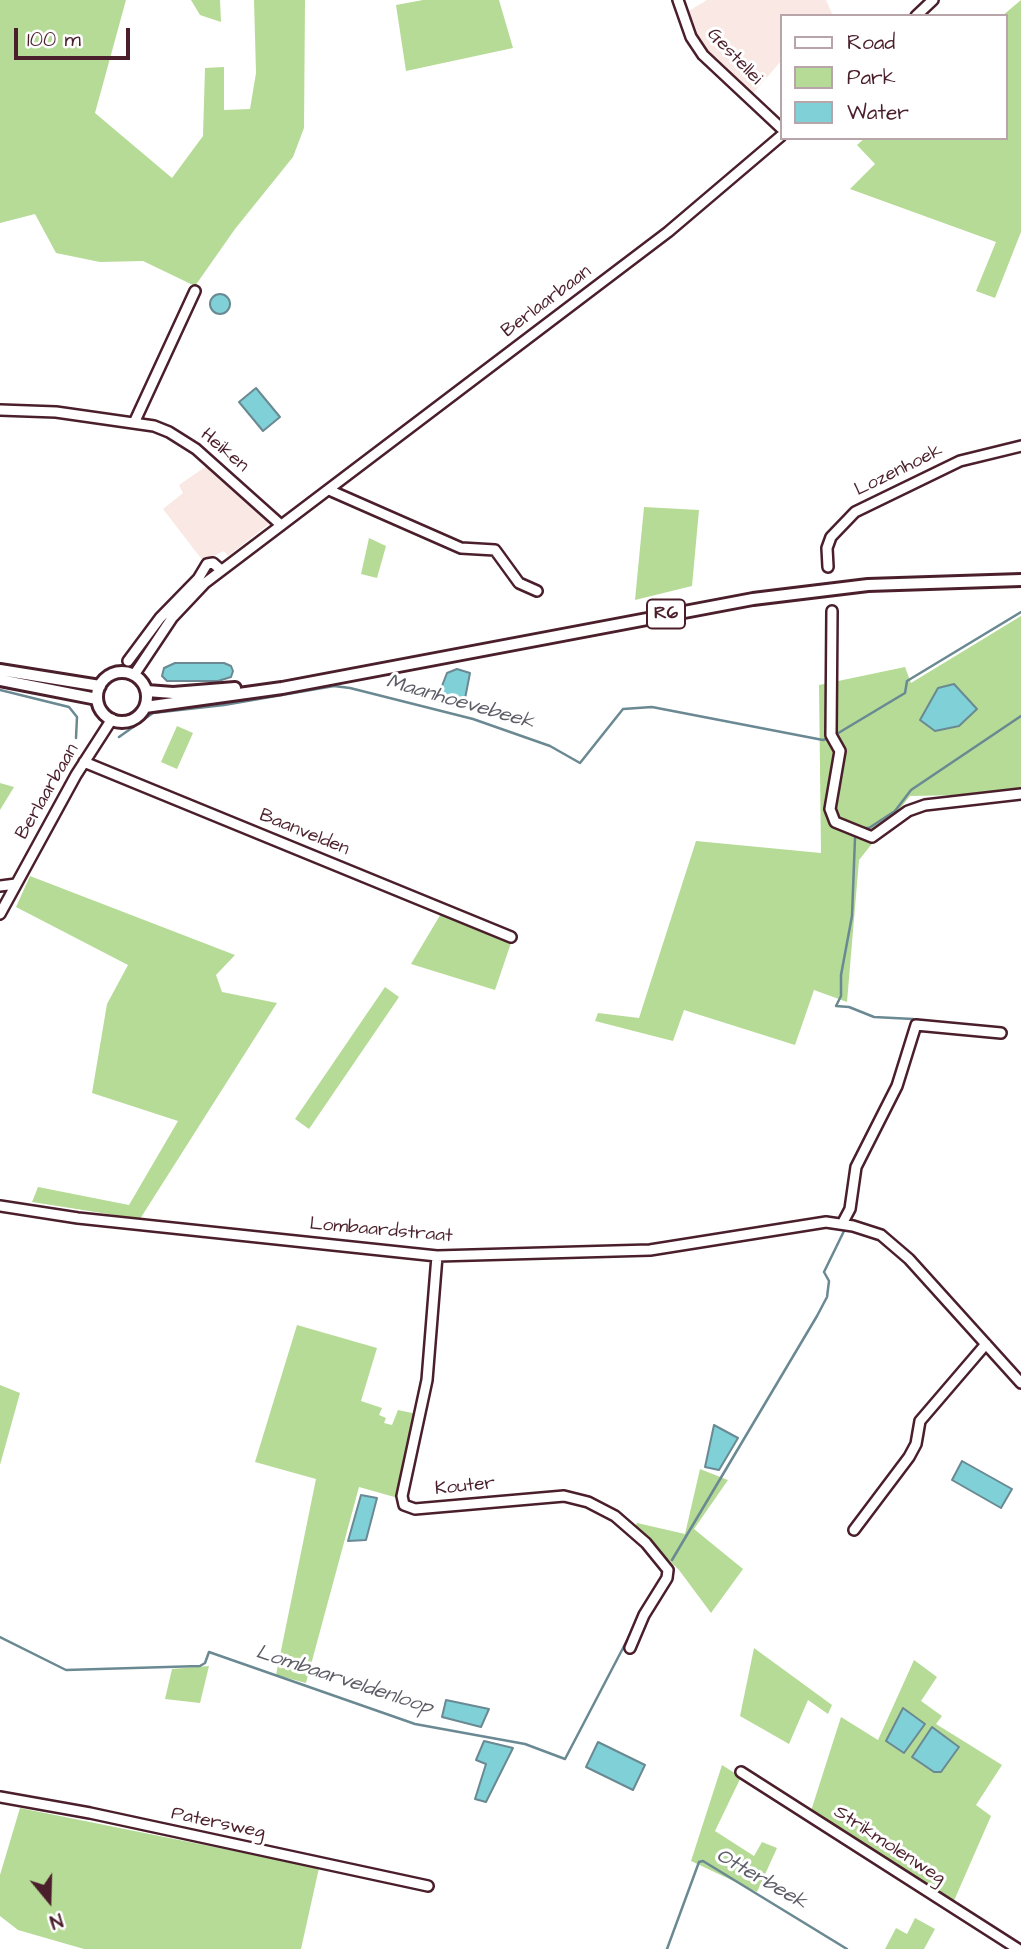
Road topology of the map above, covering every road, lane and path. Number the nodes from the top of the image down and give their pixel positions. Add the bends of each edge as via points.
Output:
1 (678, 0) edge
2 (933, 0) edge
3 (918, 14) edge
4 (780, 127) edge
5 (780, 137) edge
6 (195, 290) dead end
7 (0, 410) edge
8 (134, 423) junction
9 (1021, 446) edge
10 (329, 490) junction
11 (281, 525) junction
12 (828, 566) dead end
13 (221, 570) junction
14 (1021, 580) edge
15 (537, 591) dead end
16 (832, 611) dead end
17 (128, 662) dead end
18 (0, 670) edge
19 (135, 675) junction
20 (0, 680) edge
21 (314, 680) junction
22 (100, 686) junction
23 (147, 691) junction
24 (97, 699) junction
25 (145, 707) junction
26 (112, 719) junction
27 (84, 762) junction
28 (1021, 794) edge
29 (16, 884) junction
30 (0, 886) edge
31 (0, 914) edge
32 (511, 937) dead end
33 (1001, 1033) dead end
34 (0, 1206) edge
35 (842, 1224) junction
36 (437, 1256) junction
37 (986, 1344) junction
38 (1021, 1383) edge
39 (854, 1530) dead end
40 (630, 1648) dead end
41 (741, 1772) dead end
42 (0, 1797) edge
43 (428, 1886) dead end
44 (1018, 1949) edge

1 - 4 street, Gestellei via 703,55
2 - 3 street
5 - 10 street, Berlaarbaan via 668,232
6 - 8 street
7 - 8 street, Heiken
8 - 11 street, Heiken via 155,426 181,438
9 - 12 street, Lozenhoek via 960,461 855,512 831,537
10 - 11 street, Berlaarbaan
10 - 15 street via 461,548 495,550 519,583
11 - 13 street, Berlaarbaan
13 - 17 street via 207,564
13 - 19 street, Berlaarbaan via 172,618
14 - 21 main road, R6 via 868,585 777,595
16 - 28 street via 831,736 840,751 830,809 835,822 872,837 908,811 925,805
18 - 22 main road
19 - 22 main road via 116,673
19 - 23 main road
20 - 24 main road
21 - 23 main road, R6 via 225,690
21 - 25 main road, R6
22 - 24 main road
23 - 25 main road
24 - 26 main road
25 - 26 main road, R6 via 131,720
26 - 27 street, Berlaarbaan
27 - 29 street, Berlaarbaan
27 - 32 street, Baanvelden
29 - 30 street
29 - 31 street, Berlaarbaan
33 - 35 street via 916,1025 897,1086 856,1167 850,1209
34 - 36 street, Lombaardstraat
35 - 36 street, Lombaardstraat via 826,1222 650,1250
35 - 37 street, Lombaardstraat via 881,1235 909,1259
36 - 40 street, Kouter via 427,1380 402,1496 404,1505 415,1509 564,1496 615,1516 668,1570
37 - 38 street, Lombaardstraat
37 - 39 street via 920,1421 909,1457
41 - 44 street, Strikmolenweg
42 - 43 street, Patersweg

